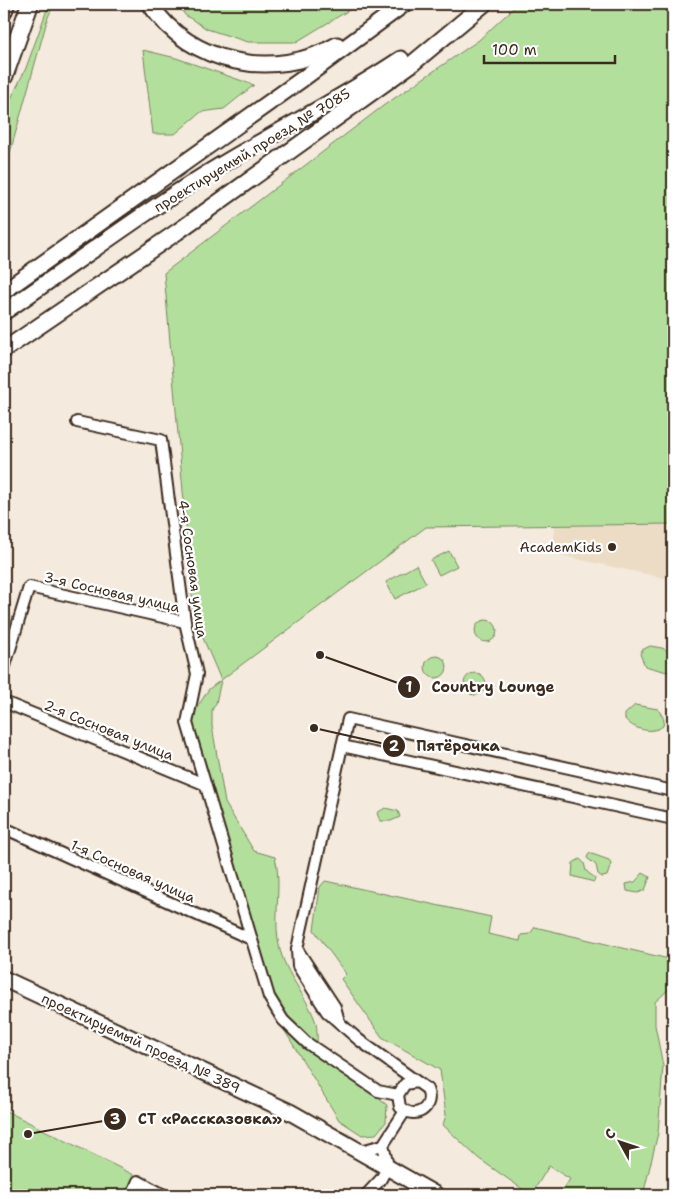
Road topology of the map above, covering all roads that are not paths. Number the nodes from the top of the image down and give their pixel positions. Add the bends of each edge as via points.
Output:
1 (6, 4) edge
2 (30, 4) edge
3 (150, 4) edge
4 (404, 4) edge
5 (475, 4) edge
6 (484, 4) edge
7 (4, 10) edge
8 (388, 15) junction
9 (4, 77) edge
10 (4, 291) edge
11 (4, 312) edge
12 (4, 350) edge
13 (77, 422) dead end
14 (184, 622) junction
15 (4, 669) edge
16 (4, 702) edge
17 (342, 746) junction
18 (204, 784) junction
19 (673, 791) edge
20 (673, 819) edge
21 (4, 828) edge
22 (251, 939) junction
23 (4, 979) edge
24 (417, 1082) junction
25 (398, 1095) junction
26 (405, 1111) junction
27 (383, 1145) junction
28 (361, 1151) junction
29 (388, 1166) junction
30 (132, 1195) edge
31 (164, 1195) edge
32 (366, 1195) edge
33 (436, 1195) edge

1 - 7 main road
2 - 9 main road
3 - 8 main road via 192,45 219,57 270,65 318,54
4 - 8 main road, проектируемый проезд № 7085
5 - 11 main road, проектируемый проезд № 7085 via 420,47 373,78 176,193
6 - 12 main road via 397,74 177,232
8 - 10 main road, проектируемый проезд № 7085
13 - 14 street, 4-я Сосновая улица via 161,440
14 - 15 street, 3-я Сосновая улица via 29,587
14 - 18 street, 4-я Сосновая улица via 197,674 187,723
16 - 18 street, 2-я Сосновая улица
17 - 19 street via 348,719
17 - 20 street
17 - 24 street via 297,949 298,966 327,1012 351,1034
18 - 22 street, 4-я Сосновая улица
21 - 22 street, 1-я Сосновая улица
22 - 25 street, 4-я Сосновая улица via 269,997 283,1020 307,1044 339,1066 378,1091
23 - 28 main road, проектируемый проезд № 389 via 290,1112
24 - 25 street via 405,1084
24 - 26 street via 427,1088 430,1100 417,1114
25 - 26 street via 400,1107
26 - 27 street
27 - 28 street
27 - 29 street
28 - 29 main road, проектируемый проезд № 389
29 - 32 street
29 - 33 main road, проектируемый проезд № 389
30 - 31 street via 138,1182

